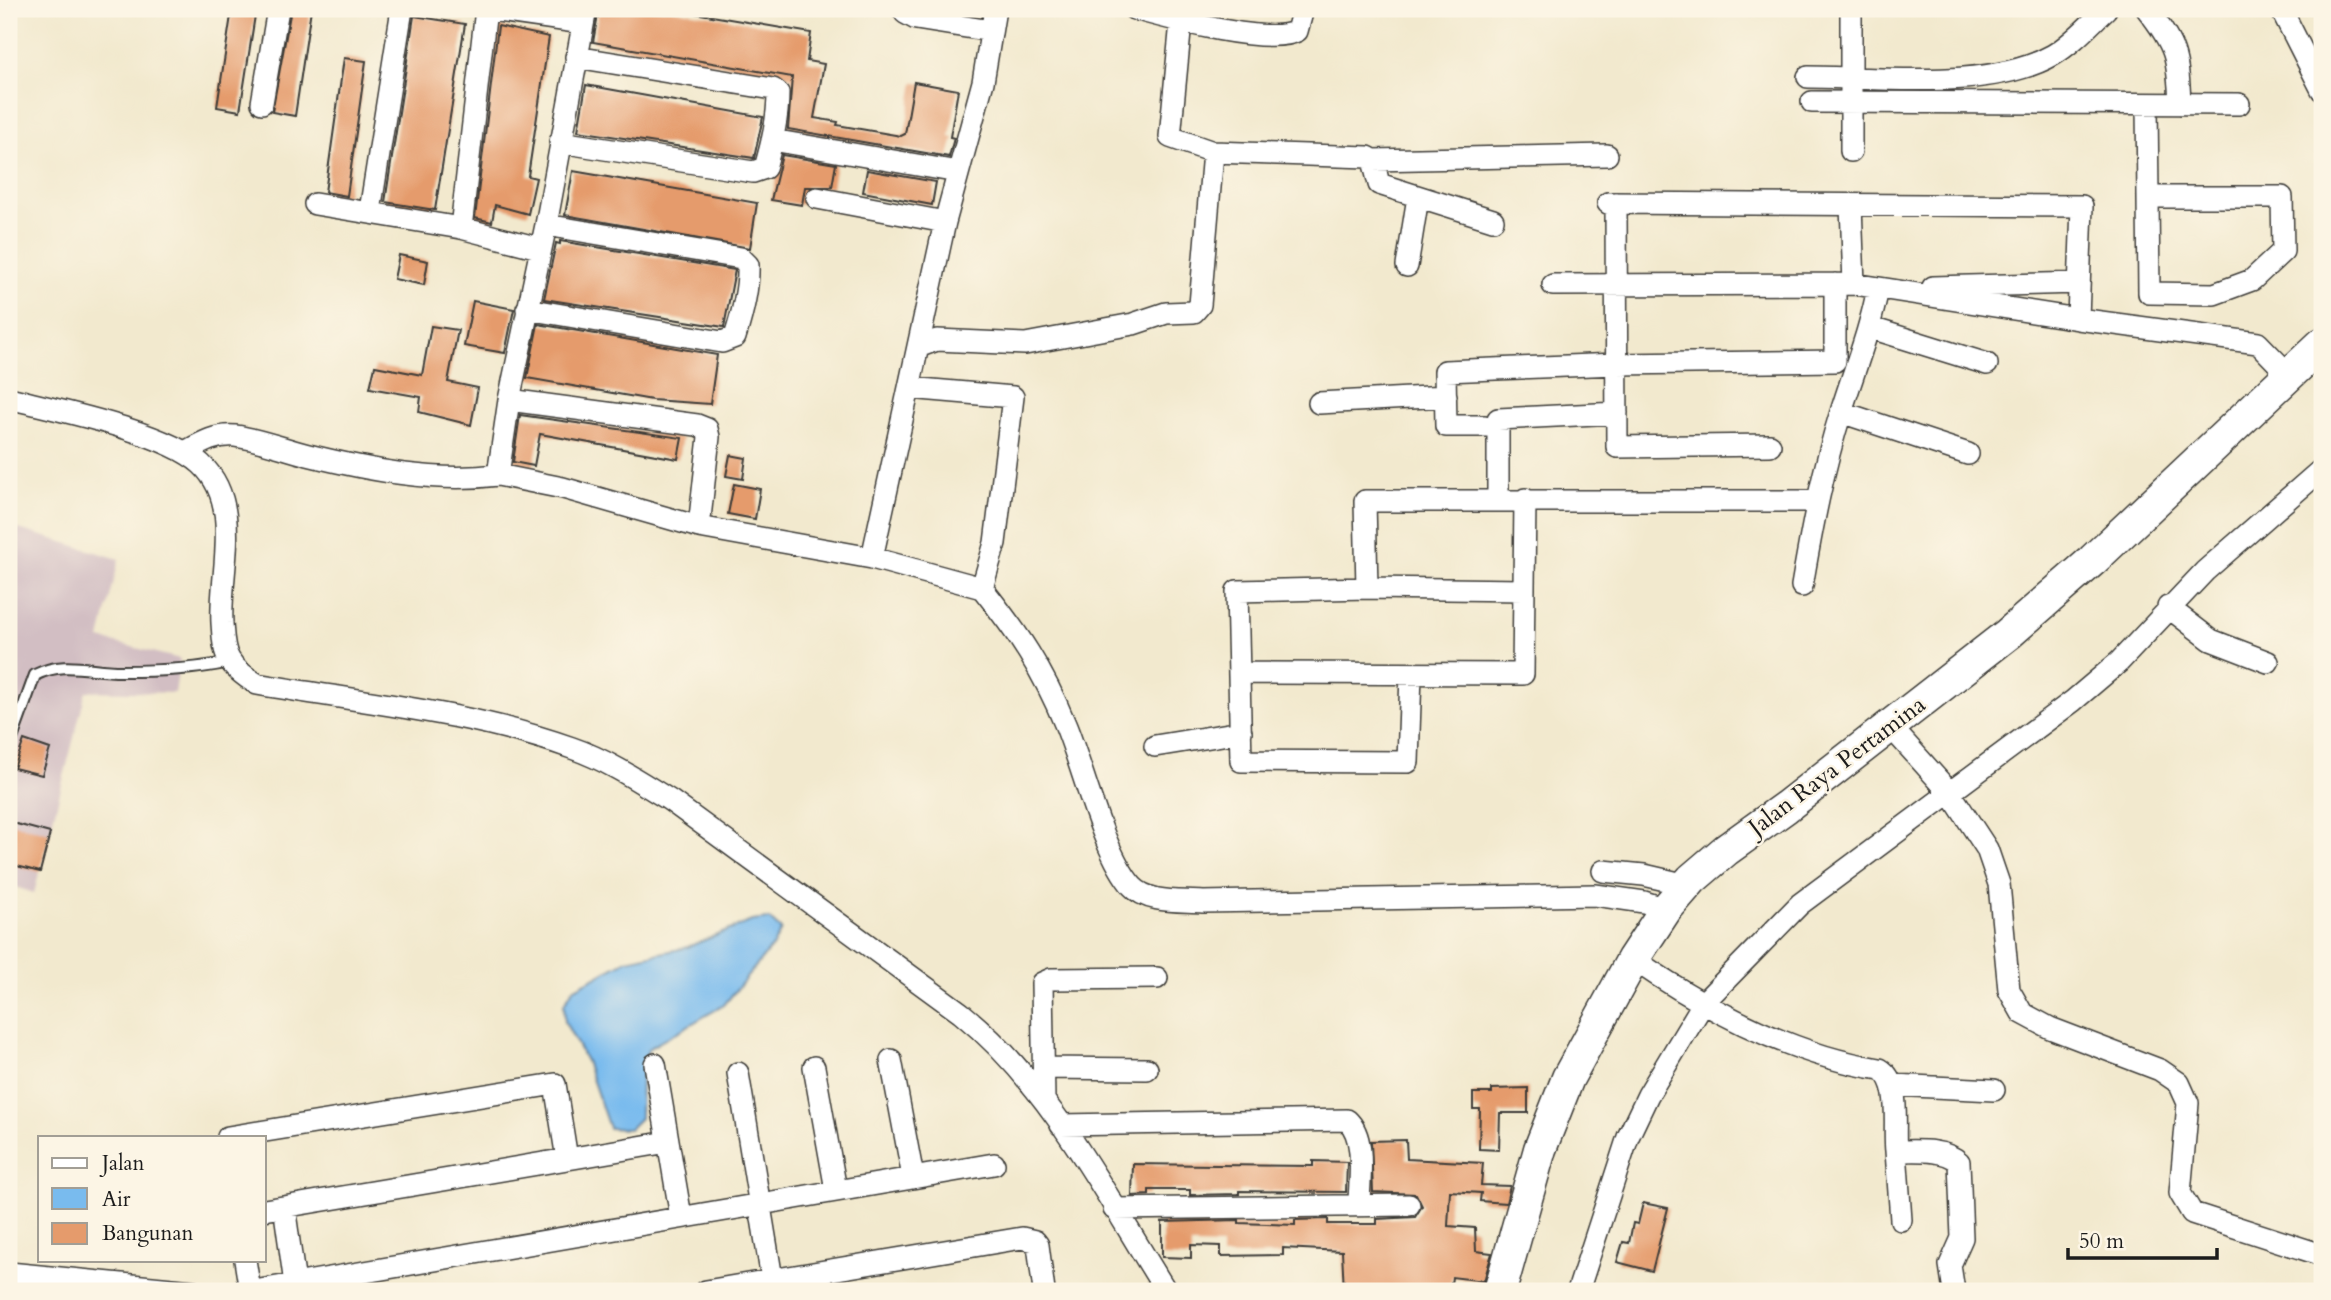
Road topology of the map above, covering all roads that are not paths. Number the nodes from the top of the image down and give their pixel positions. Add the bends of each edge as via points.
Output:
1 (278, 9) edge
2 (402, 9) edge
3 (485, 9) edge
4 (903, 9) edge
5 (995, 9) edge
6 (1134, 9) edge
7 (1303, 9) edge
8 (1852, 9) edge
9 (2106, 9) edge
10 (2147, 9) edge
11 (2281, 9) edge
12 (585, 16) edge
13 (1181, 22) junction
14 (991, 31) junction
15 (576, 57) junction
16 (1808, 77) dead end
17 (1851, 77) junction
18 (2322, 90) edge
19 (1812, 102) dead end
20 (1851, 102) junction
21 (262, 103) dead end
22 (2147, 104) junction
23 (2180, 104) junction
24 (2239, 104) dead end
25 (772, 140) junction
26 (560, 142) junction
27 (1213, 152) junction
28 (1851, 152) dead end
29 (1607, 155) dead end
30 (1373, 160) junction
31 (958, 172) junction
32 (1418, 197) junction
33 (2148, 197) junction
34 (817, 198) dead end
35 (315, 204) dead end
36 (1851, 205) junction
37 (370, 211) junction
38 (1493, 220) dead end
39 (945, 222) junction
40 (546, 225) junction
41 (461, 228) junction
42 (539, 248) junction
43 (1408, 266) dead end
44 (2079, 283) junction
45 (1616, 284) junction
46 (1844, 284) junction
47 (1553, 285) dead end
48 (1878, 288) junction
49 (527, 309) junction
50 (2078, 319) junction
51 (1871, 328) junction
52 (2322, 344) edge
53 (918, 347) junction
54 (1617, 363) junction
55 (1987, 363) dead end
56 (2290, 376) junction
57 (909, 388) junction
58 (1446, 396) junction
59 (9, 398) edge
60 (509, 400) junction
61 (1319, 403) dead end
62 (1841, 412) junction
63 (1617, 413) junction
64 (1485, 426) dead end
65 (1770, 445) dead end
66 (185, 452) junction
67 (1968, 454) dead end
68 (2322, 469) edge
69 (498, 475) junction
70 (1525, 499) junction
71 (1498, 500) junction
72 (1817, 501) junction
73 (699, 527) junction
74 (872, 558) junction
75 (1802, 586) dead end
76 (982, 588) junction
77 (1367, 588) junction
78 (1524, 590) junction
79 (2168, 607) junction
80 (230, 662) junction
81 (2268, 662) dead end
82 (1239, 673) junction
83 (1411, 674) junction
84 (1890, 726) junction
85 (1241, 732) junction
86 (1155, 746) dead end
87 (9, 747) edge
88 (1951, 794) junction
89 (1603, 871) dead end
90 (1687, 885) junction
91 (1666, 909) junction
92 (1643, 966) junction
93 (1157, 978) dead end
94 (1696, 998) junction
95 (891, 1060) dead end
96 (655, 1065) dead end
97 (814, 1067) dead end
98 (1044, 1068) junction
99 (1147, 1069) dead end
100 (738, 1073) dead end
101 (1893, 1085) junction
102 (1994, 1090) dead end
103 (1044, 1100) junction
104 (1061, 1125) junction
105 (234, 1136) edge
106 (668, 1142) junction
107 (1895, 1151) junction
108 (567, 1159) junction
109 (994, 1164) dead end
110 (912, 1177) junction
111 (836, 1191) junction
112 (759, 1203) junction
113 (1359, 1205) junction
114 (1409, 1205) dead end
115 (289, 1206) junction
116 (1114, 1209) junction
117 (266, 1210) edge
118 (681, 1217) junction
119 (1901, 1220) dead end
120 (2322, 1255) edge
121 (245, 1262) edge
122 (9, 1273) edge
123 (38, 1284) edge
124 (295, 1284) junction
125 (773, 1286) edge
126 (118, 1288) edge
127 (193, 1291) edge
128 (252, 1291) edge
129 (706, 1291) edge
130 (1044, 1291) edge
131 (1166, 1291) edge
132 (1500, 1291) edge
133 (1578, 1291) edge
134 (1954, 1291) edge

1 - 21 street
2 - 37 street
3 - 12 street
3 - 41 street
4 - 14 street via 916,19
5 - 14 street
6 - 13 street
7 - 13 street via 1297,31 1289,35
8 - 17 street
9 - 17 street via 2055,55 2014,73 1968,78
10 - 23 street via 2171,39 2179,65
11 - 18 street
12 - 15 street
13 - 27 street via 1170,137
14 - 31 street via 983,82
15 - 25 street via 773,89 778,102
15 - 26 street
16 - 17 street
17 - 20 street
19 - 20 street
20 - 22 street
20 - 28 street
22 - 23 street
22 - 33 street
23 - 24 street
25 - 26 street via 765,167 753,172
25 - 31 street
26 - 40 street
27 - 30 street via 1346,155
27 - 53 street via 1200,305 1194,312 1166,313 1133,324 1025,344 937,340
29 - 30 street
30 - 32 street via 1379,184
31 - 39 street
32 - 38 street
32 - 43 street
33 - 33 street via 2149,293 2214,295 2252,280 2283,251 2282,197
34 - 39 street
35 - 37 street
36 - 44 street via 2082,206
36 - 45 street via 1612,203
36 - 46 street
37 - 41 street
39 - 53 street
40 - 42 street
40 - 49 street via 741,258 748,265 748,275 739,324 735,337 722,342
41 - 42 street
42 - 49 street
44 - 48 street
44 - 50 street
45 - 46 street
45 - 47 street
45 - 54 street
46 - 48 street
46 - 54 street via 1835,361
48 - 50 street
48 - 51 street
49 - 60 street
50 - 56 street via 2258,343
51 - 55 street
51 - 62 street
52 - 56 main road, Jalan Raya Pertamina
53 - 57 street
54 - 58 street via 1446,371
54 - 63 street
56 - 84 main road, Jalan Raya Pertamina via 2008,635
57 - 74 street
57 - 76 street via 1013,397 995,542
58 - 61 street
58 - 64 street via 1446,426
59 - 66 street via 108,423
60 - 69 street
60 - 73 street via 708,429
62 - 67 street
62 - 72 street
63 - 65 street via 1617,447
63 - 71 street via 1498,418
66 - 69 street via 209,439 234,436 422,476
66 - 80 street via 212,477 223,498 226,548 220,593
68 - 79 street
69 - 73 street via 563,488
70 - 71 street
70 - 72 street
70 - 78 street
71 - 77 street via 1364,501
72 - 75 street
73 - 74 street
74 - 76 street
76 - 91 street via 1039,666 1114,858 1133,887 1147,897 1203,902 1595,895
77 - 78 street
77 - 82 street via 1237,591
78 - 83 street via 1523,674
79 - 81 street via 2211,640
79 - 88 street via 2119,662
80 - 87 lane via 202,668 118,671 53,666 35,675
80 - 103 street via 257,684 484,723 573,748 631,776 766,868 961,1013 994,1040
82 - 83 street
82 - 85 street
83 - 85 street via 1408,762 1241,761
84 - 88 street
84 - 90 main road, Jalan Raya Pertamina via 1726,850
85 - 86 street
88 - 94 street via 1800,904
88 - 120 street via 1987,849 1999,884 2010,990 2022,1013 2161,1070 2179,1083 2188,1103 2180,1193 2192,1213
89 - 90 street
90 - 91 main road, Jalan Raya Pertamina
91 - 92 main road, Jalan Raya Pertamina
92 - 94 street
92 - 132 main road, Jalan Raya Pertamina via 1568,1078
93 - 98 street via 1045,979 1040,989
94 - 101 street via 1796,1049 1880,1069
94 - 133 street via 1628,1137
95 - 110 street
96 - 106 street
97 - 111 street
98 - 99 street
98 - 103 street
100 - 112 street
101 - 102 street
101 - 107 street
103 - 104 street
104 - 113 street via 1347,1120 1359,1147
104 - 116 street
105 - 108 street via 555,1084
106 - 108 street
106 - 118 street
107 - 119 street
107 - 134 street via 1931,1152 1959,1162 1962,1238 1950,1265
108 - 115 street
109 - 110 street
110 - 111 street
111 - 112 street
112 - 118 street
112 - 125 street
113 - 114 street
113 - 116 street
115 - 117 street
115 - 124 street via 286,1220
116 - 131 street
118 - 124 street
121 - 128 street
122 - 123 street
123 - 126 street
124 - 128 street
125 - 129 street
125 - 130 street via 1022,1238 1038,1245
126 - 127 street

